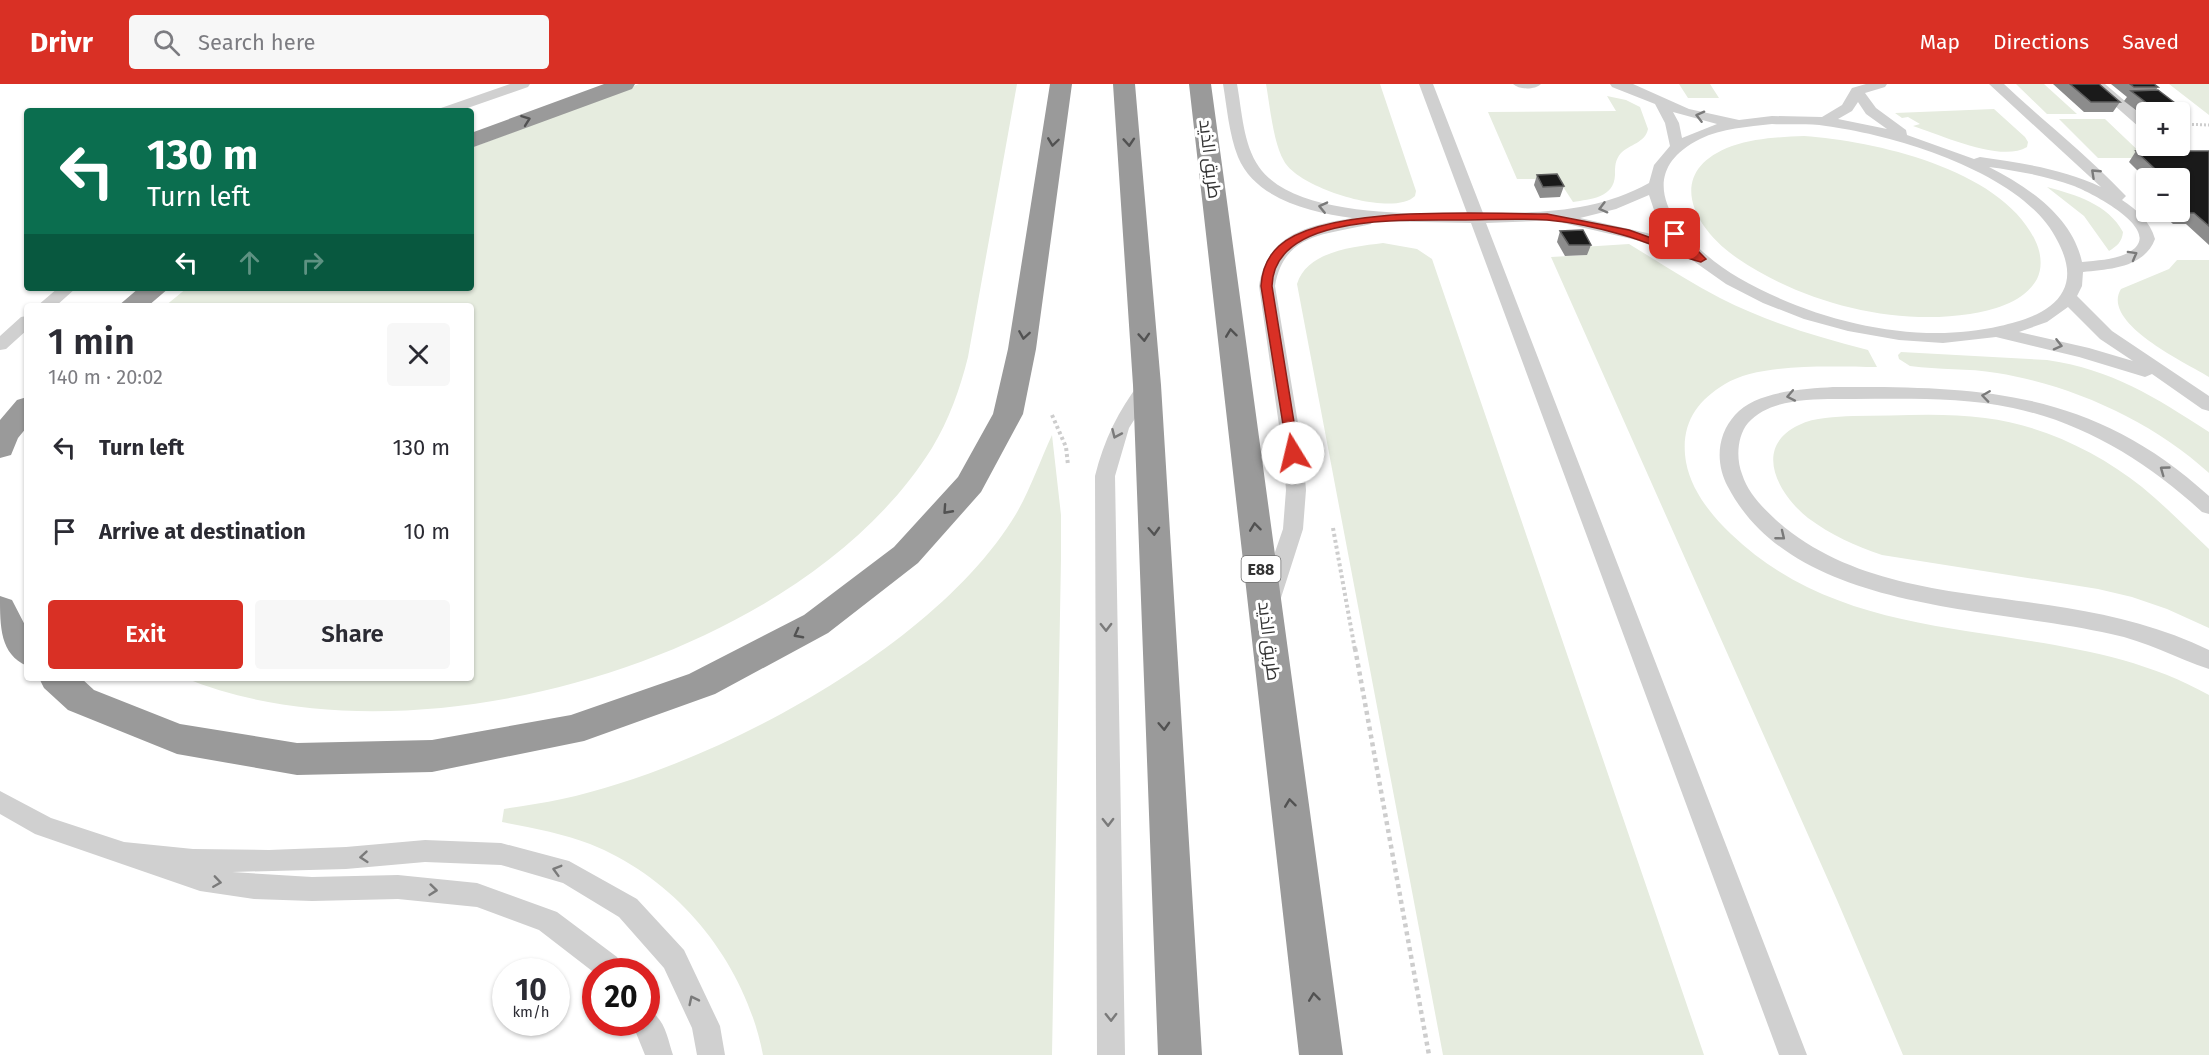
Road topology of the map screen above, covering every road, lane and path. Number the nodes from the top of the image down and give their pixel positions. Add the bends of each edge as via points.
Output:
1 (523, 84) edge
2 (624, 84) edge
3 (1061, 84) edge
4 (1124, 84) edge
5 (1200, 84) edge
6 (1230, 84) edge
7 (1426, 84) edge
8 (1520, 84) edge
9 (1534, 84) edge
10 (1617, 84) edge
11 (1880, 84) edge
12 (1996, 84) edge
13 (2097, 84) edge
14 (1857, 91) junction
15 (1660, 100) junction
16 (455, 108) edge
17 (2136, 117) edge
18 (1824, 121) junction
19 (1742, 123) junction
20 (2190, 124) edge
21 (2209, 125) edge
22 (474, 140) edge
23 (2056, 140) junction
24 (1917, 142) junction
25 (1677, 147) junction
26 (1960, 158) junction
27 (2014, 166) junction
28 (1655, 186) junction
29 (2130, 210) junction
30 (1547, 217) junction
31 (1380, 218) junction
32 (1477, 218) junction
33 (1701, 259) junction
34 (2076, 268) junction
35 (64, 291) edge
36 (152, 291) edge
37 (2068, 297) junction
38 (49, 303) edge
39 (135, 303) edge
40 (24, 324) edge
41 (2001, 333) junction
42 (0, 345) edge
43 (2170, 381) junction
44 (1147, 385) junction
45 (2209, 405) edge
46 (24, 411) edge
47 (1051, 414) dead end
48 (0, 448) edge
49 (1068, 468) dead end
50 (2209, 507) edge
51 (1331, 516) dead end
52 (0, 609) edge
53 (1266, 610) junction
54 (24, 649) edge
55 (2209, 660) edge
56 (60, 681) edge
57 (0, 802) edge
58 (121, 853) junction
59 (597, 958) edge
60 (653, 1036) edge
61 (659, 1055) edge
62 (711, 1055) edge
63 (1111, 1055) edge
64 (1180, 1055) edge
65 (1321, 1055) edge
66 (1430, 1055) edge
67 (1793, 1055) edge

1 - 16 lane
22 -> 2 highway
3 -> 56 highway via 1022,349 1008,414 969,484 906,555 816,624 702,684 571,730 432,756 297,759 177,740 81,700
4 -> 44 highway
53 -> 5 highway, طريق الذيد / E88
31 -> 6 lane via 1289,196 1256,174 1243,149
7 - 32 lane
8 - 9 lane
10 - 15 lane
11 - 14 lane
12 - 23 lane
13 - 17 lane
14 - 18 lane via 1846,108
14 - 24 lane via 1883,121
19 -> 15 lane via 1697,116
15 - 25 lane via 1672,123
18 - 19 lane
18 - 24 lane
19 - 25 lane via 1695,136
20 - 21 path
23 - 27 lane via 2058,158 2049,164
29 -> 23 lane via 2097,174
24 - 26 lane
25 - 28 lane via 1657,172
26 - 27 lane
26 - 34 lane via 1997,176 2053,220 2069,244
27 - 29 lane via 2090,187
28 -> 30 lane via 1597,210
28 - 33 lane via 1659,209 1675,234
34 -> 29 lane via 2114,263 2144,248 2147,237
30 - 32 lane
30 - 33 lane via 1610,228
31 - 32 lane
31 - 53 lane via 1318,230 1299,238 1283,248 1267,273 1296,490 1293,530
32 - 67 lane
33 - 41 lane via 1735,282 1825,320 1920,337
34 - 37 lane via 2075,283
35 - 38 lane
36 - 39 highway
37 - 41 lane via 2042,319
37 - 43 lane via 2106,335
40 - 42 lane
41 -> 43 lane via 2084,352
43 - 45 lane
44 -> 63 lane via 1126,412 1112,442 1106,476
44 -> 64 highway
46 - 48 highway via 4,435
47 - 49 path via 1066,447
50 -> 55 lane via 2130,447 2038,408 1989,396 1790,396 1767,402 1749,413 1736,426 1729,443 1728,462 1746,502 1764,522 1806,553 1846,574 1914,592 2110,624 2161,639
51 - 66 path
52 - 54 highway
65 -> 53 highway, طريق الذيد / E88
57 - 58 lane via 44,826
58 -> 59 lane via 200,879 254,887 398,887 477,895 548,921
62 -> 58 lane via 706,1026 674,959 628,908 569,873 501,854 425,851 268,861 193,860
60 - 61 lane

